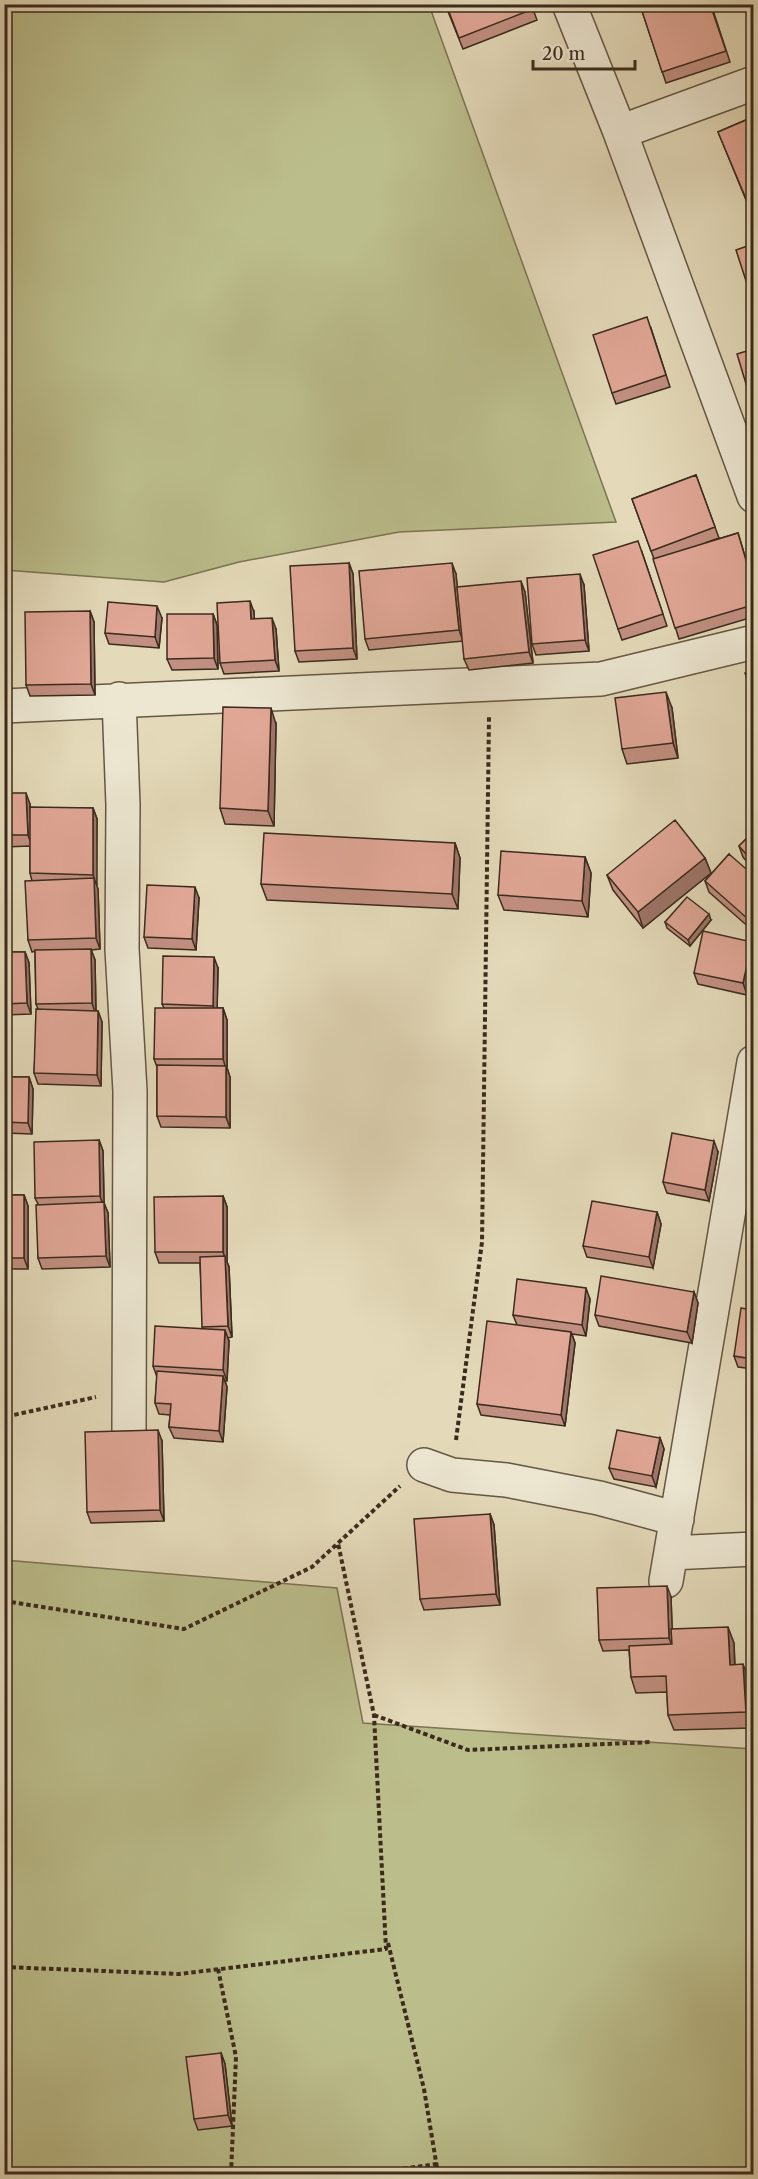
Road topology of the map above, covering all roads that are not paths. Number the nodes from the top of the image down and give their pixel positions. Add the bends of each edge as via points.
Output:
1 (569, 4) edge
2 (753, 83) edge
3 (620, 132) junction
4 (753, 496) edge
5 (753, 642) edge
6 (119, 699) junction
7 (4, 706) edge
8 (753, 1062) edge
9 (129, 1430) edge
10 (438, 1470) road end
11 (678, 1519) junction
12 (753, 1549) edge

1 - 3 street
2 - 3 street
3 - 4 street
5 - 6 street via 601,679
6 - 7 street
6 - 9 street via 122,949 129,1091
8 - 11 street
10 - 11 street via 599,1498
11 - 12 street via 668,1567

